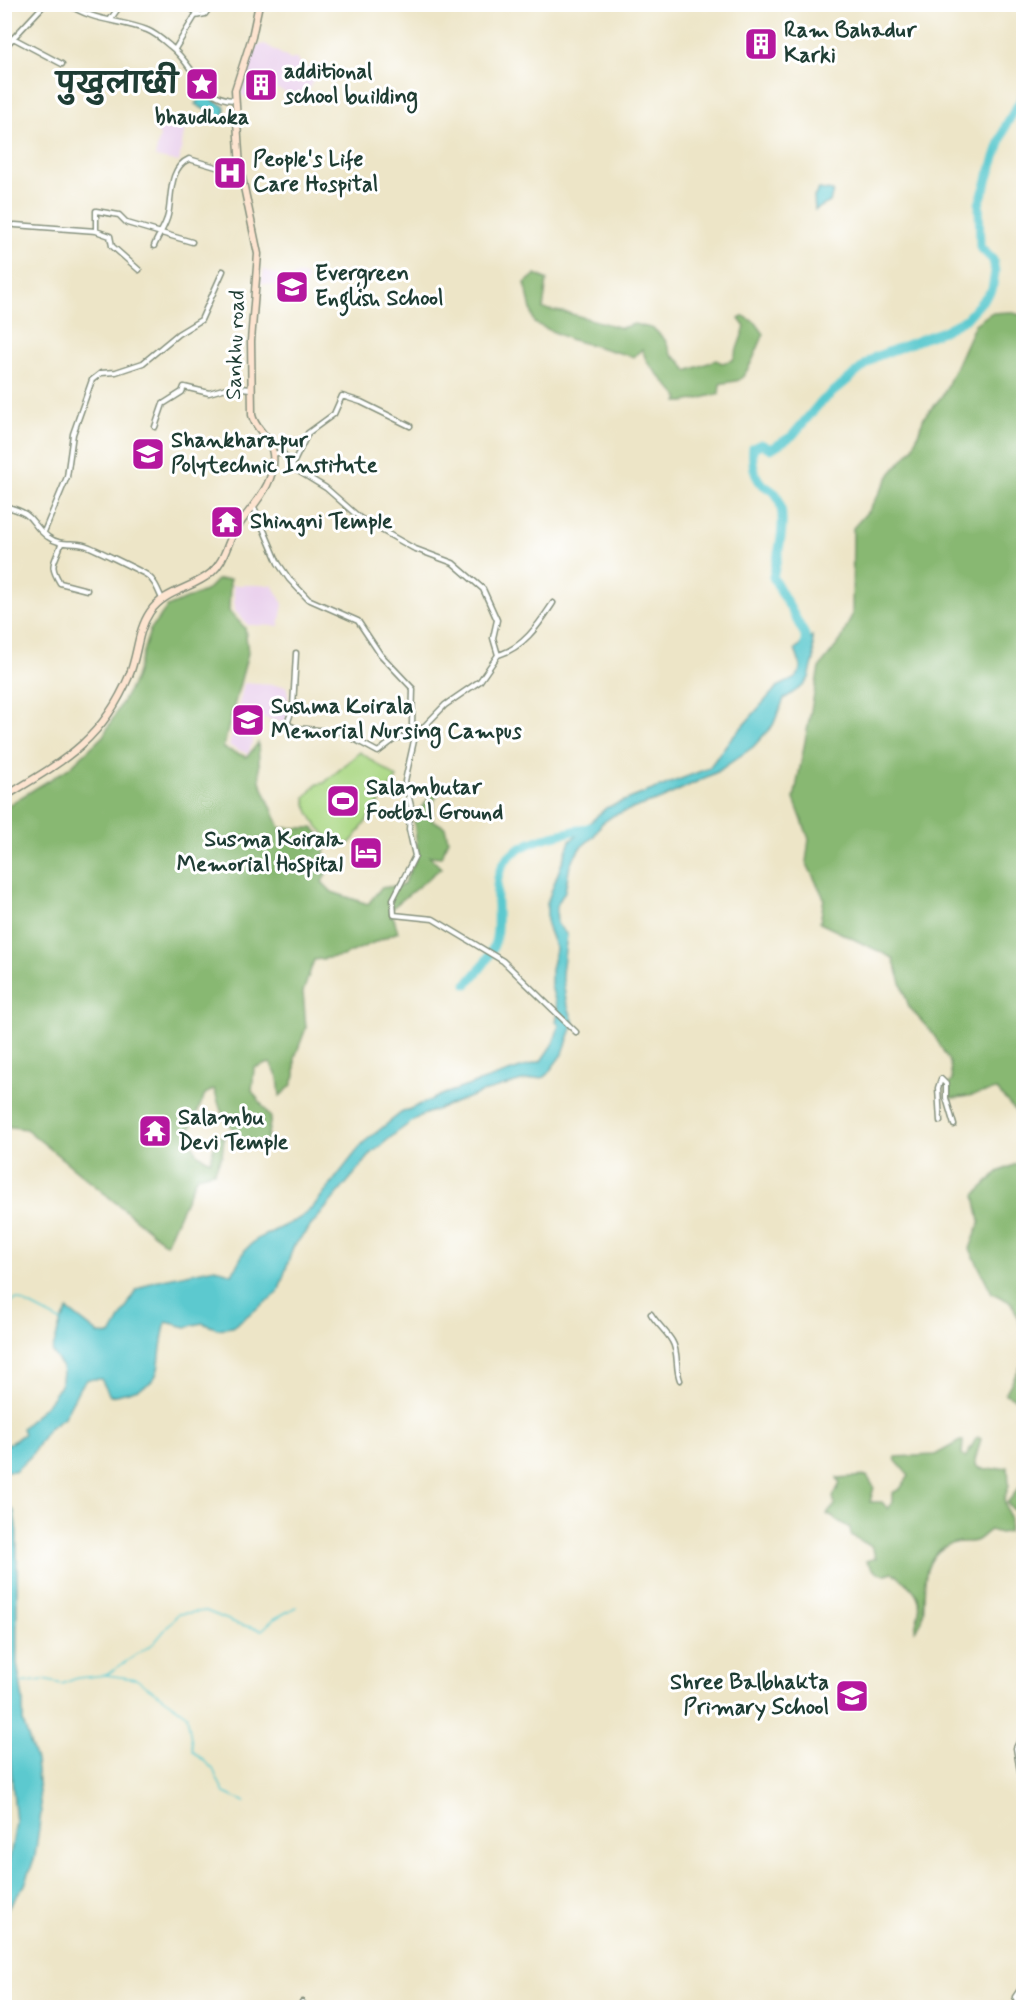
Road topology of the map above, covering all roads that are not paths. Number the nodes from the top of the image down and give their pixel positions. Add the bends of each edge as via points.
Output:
1 (45, 4) edge
2 (68, 4) edge
3 (121, 4) edge
4 (186, 4) edge
5 (212, 4) edge
6 (259, 4) edge
7 (200, 15) junction
8 (110, 20) junction
9 (13, 38) junction
10 (4, 48) edge
11 (175, 49) junction
12 (62, 64) dead end
13 (235, 100) junction
14 (240, 168) junction
15 (15, 225) dead end
16 (96, 231) junction
17 (159, 233) junction
18 (192, 242) dead end
19 (154, 246) dead end
20 (139, 270) dead end
21 (223, 271) dead end
22 (252, 389) junction
23 (410, 426) dead end
24 (155, 427) dead end
25 (273, 454) junction
26 (293, 464) junction
27 (4, 506) edge
28 (254, 507) junction
29 (44, 532) junction
30 (61, 544) junction
31 (87, 590) dead end
32 (162, 599) junction
33 (553, 603) dead end
34 (296, 653) dead end
35 (498, 655) junction
36 (414, 736) junction
37 (4, 797) edge
38 (576, 1032) dead end
39 (940, 1121) dead end
40 (954, 1125) dead end
41 (651, 1314) dead end
42 (680, 1380) dead end
43 (1023, 1732) edge
44 (1023, 1795) edge
45 (1023, 1984) edge
46 (302, 2002) dead end
47 (1021, 2004) edge
48 (302, 2007) edge

1 - 9 street
2 - 8 street via 80,13
3 - 8 street
4 - 7 street
5 - 7 street
6 - 13 main road, Sankhu road via 237,77
7 - 11 street via 195,16
8 - 11 street via 149,30
9 - 10 street
9 - 12 street
11 - 13 street via 204,88 225,100
13 - 14 main road, Sankhu road
14 - 17 street via 185,161 174,179 168,215
14 - 22 main road, Sankhu road via 258,254 251,330
15 - 16 street
16 - 17 street via 96,211 119,215 127,223
16 - 20 street via 110,236 112,246
17 - 18 street
17 - 19 street
21 - 29 street via 201,320 143,363 101,373 92,380 73,434 67,477
22 - 24 street via 230,387 209,393 184,387 164,404
22 - 25 main road, Sankhu road via 253,419 272,445
23 - 26 street via 342,396 334,414 308,433
25 - 26 street via 282,452
25 - 28 main road via 267,483
26 - 35 street via 360,518 412,548 453,563 483,589 497,620 493,638
27 - 29 street via 29,515
28 - 32 main road via 232,535 216,569
28 - 36 street via 289,579 308,598 358,621 381,654 411,685
29 - 30 street
30 - 31 street via 52,570 60,583
30 - 32 street via 92,547 146,574
32 - 37 main road via 145,620 125,687 91,739 65,760
33 - 35 street via 527,637
34 - 36 street via 293,707 287,724 341,732 378,752 396,738
35 - 36 street via 480,681 445,705
36 - 38 street via 405,781 415,856 396,890 393,912 399,917 433,920 495,956
39 - 40 street via 942,1079
41 - 42 street via 672,1340
43 - 44 street via 1016,1748
45 - 47 street via 1015,1997
46 - 48 street

